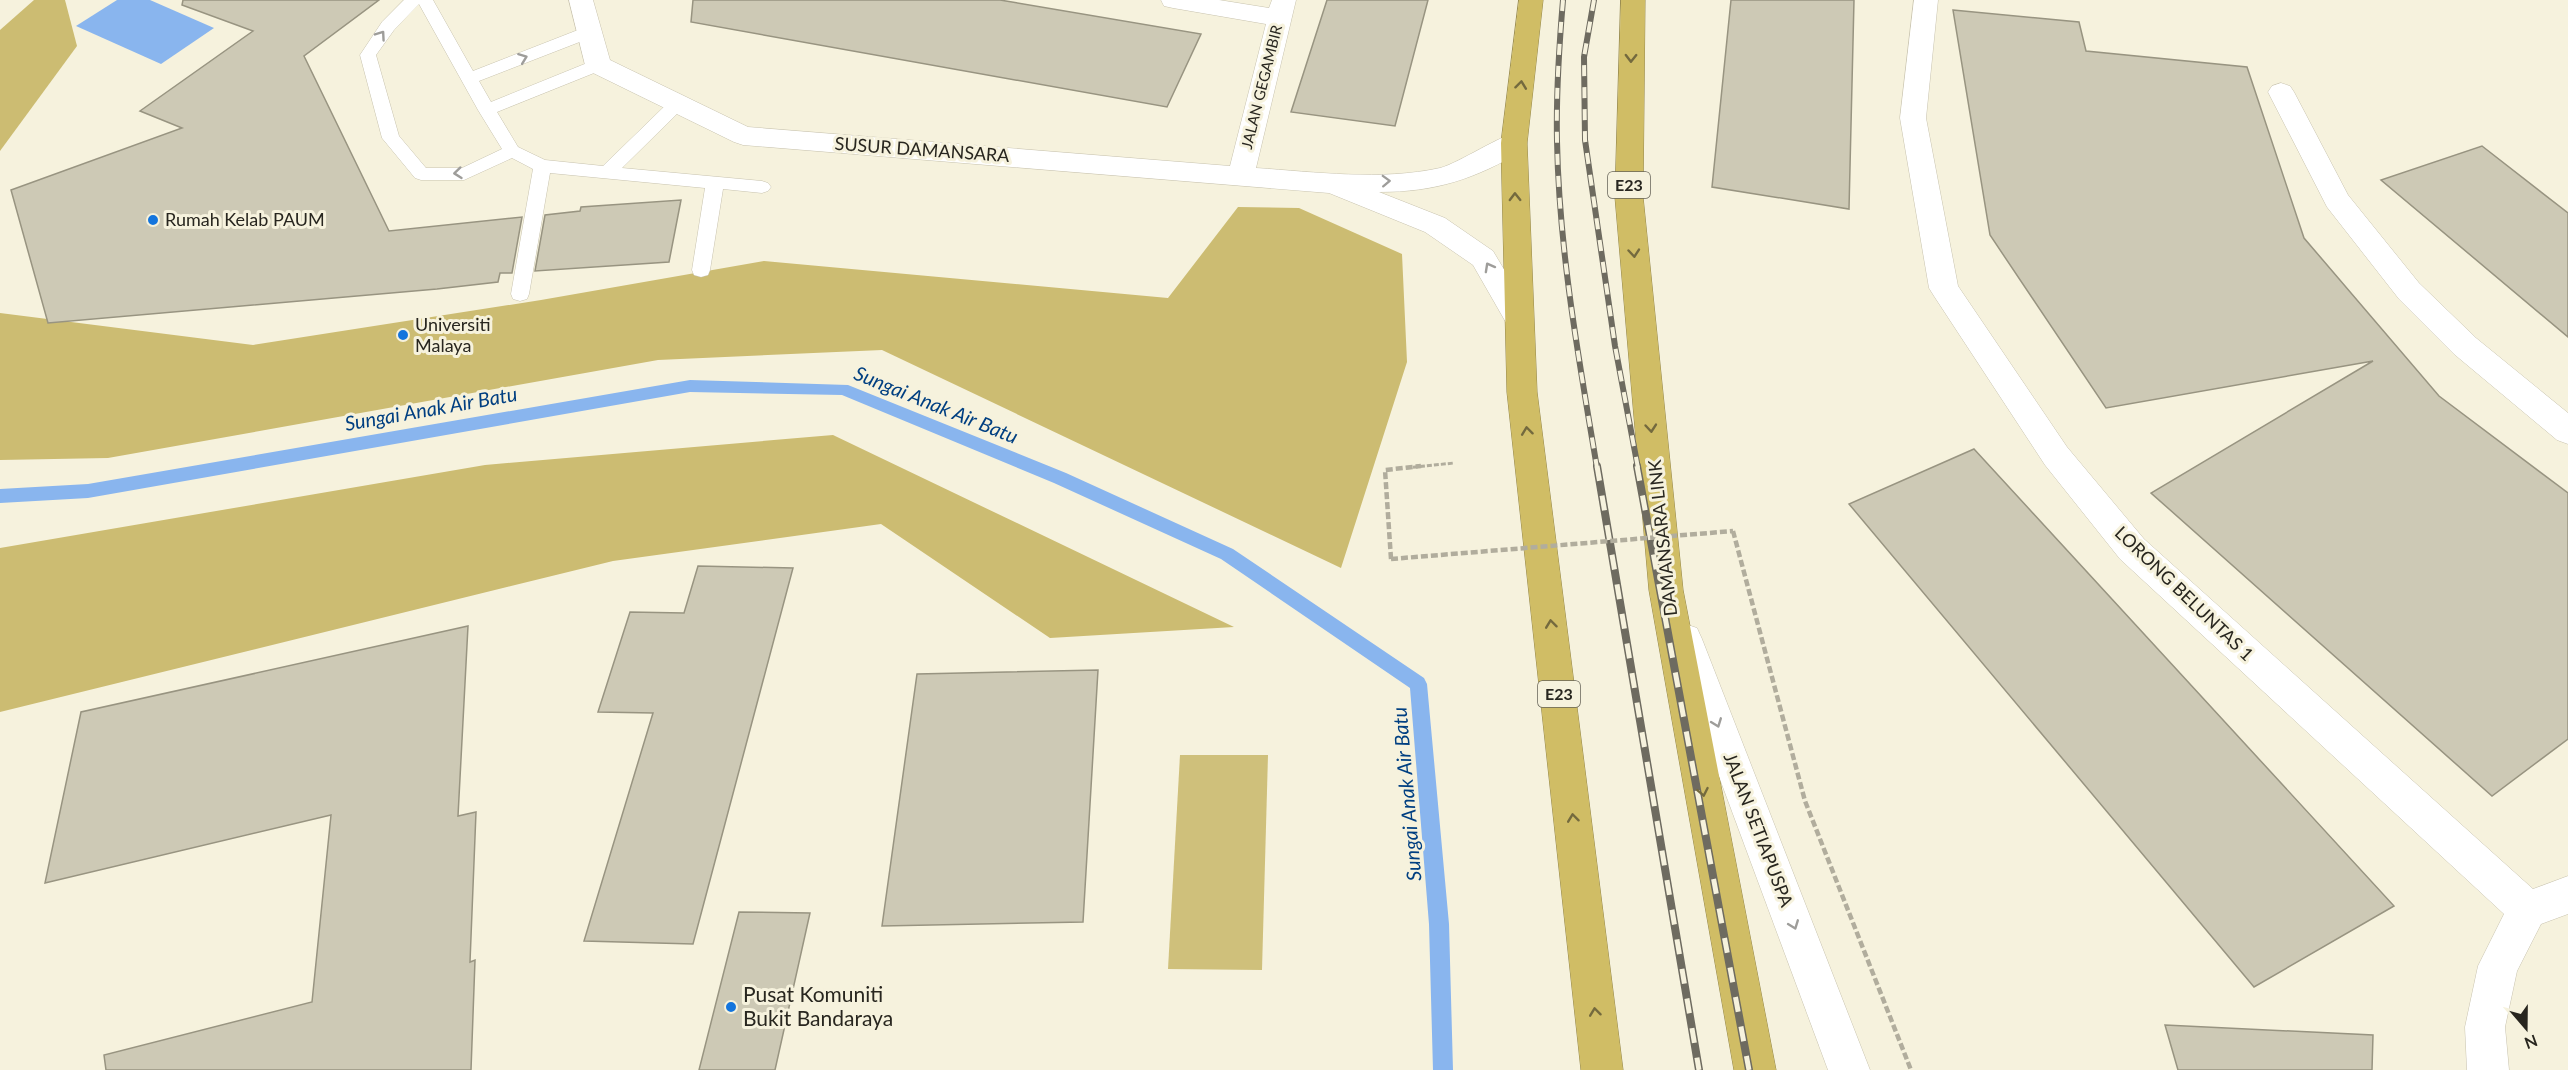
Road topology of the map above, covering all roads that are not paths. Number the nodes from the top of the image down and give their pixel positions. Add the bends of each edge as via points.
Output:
1 (413, 0) edge
2 (425, 0) edge
3 (581, 0) edge
4 (1173, 0) edge
5 (1531, 0) edge
6 (1633, 0) edge
7 (1926, 0) edge
8 (1281, 9) edge
9 (589, 32) junction
10 (598, 65) junction
11 (469, 79) junction
12 (2281, 92) dead end
13 (678, 103) junction
14 (486, 110) junction
15 (1514, 143) junction
16 (512, 151) junction
17 (542, 166) junction
18 (606, 173) junction
19 (1240, 174) junction
20 (715, 183) junction
21 (1328, 183) junction
22 (762, 187) dead end
23 (701, 270) dead end
24 (520, 294) dead end
25 (1518, 318) junction
26 (2568, 431) edge
27 (1666, 590) junction
28 (2568, 895) edge
29 (2528, 910) junction
30 (1602, 1070) edge
31 (1755, 1070) edge
32 (1849, 1070) edge
33 (2488, 1070) edge

16 -> 1 lane via 464,174 421,174 390,138 368,55
2 - 11 lane
3 - 9 street
4 - 8 street
15 -> 5 highway, E23
6 -> 27 highway, DAMANSARA LINK / E23 via 1629,197
7 - 29 street, LORONG BELUNTAS 1 via 1912,118 1944,288 2056,456 2132,549
8 - 19 street, JALAN GEGAMBIR
9 - 10 street
11 -> 9 lane
10 - 13 street, SUSUR DAMANSARA
10 - 14 lane
11 - 14 lane
12 - 26 street via 2337,200 2409,291 2465,346
13 - 18 lane
13 - 19 street, SUSUR DAMANSARA via 743,136
14 - 16 lane
21 -> 15 street, SUSUR DAMANSARA via 1425,180 1481,163
25 -> 15 highway, E23
16 - 17 lane
17 - 18 lane
17 - 24 lane
18 - 20 lane
19 - 21 street, SUSUR DAMANSARA
20 - 22 lane
20 - 23 lane
25 -> 21 street, SUSUR DAMANSARA via 1484,258 1435,225
30 -> 25 highway, E23 via 1522,392
27 -> 31 highway, DAMANSARA LINK / E23
27 -> 32 street, JALAN SETIAPUSPA
28 - 29 street
29 - 33 street via 2498,966 2485,1026

